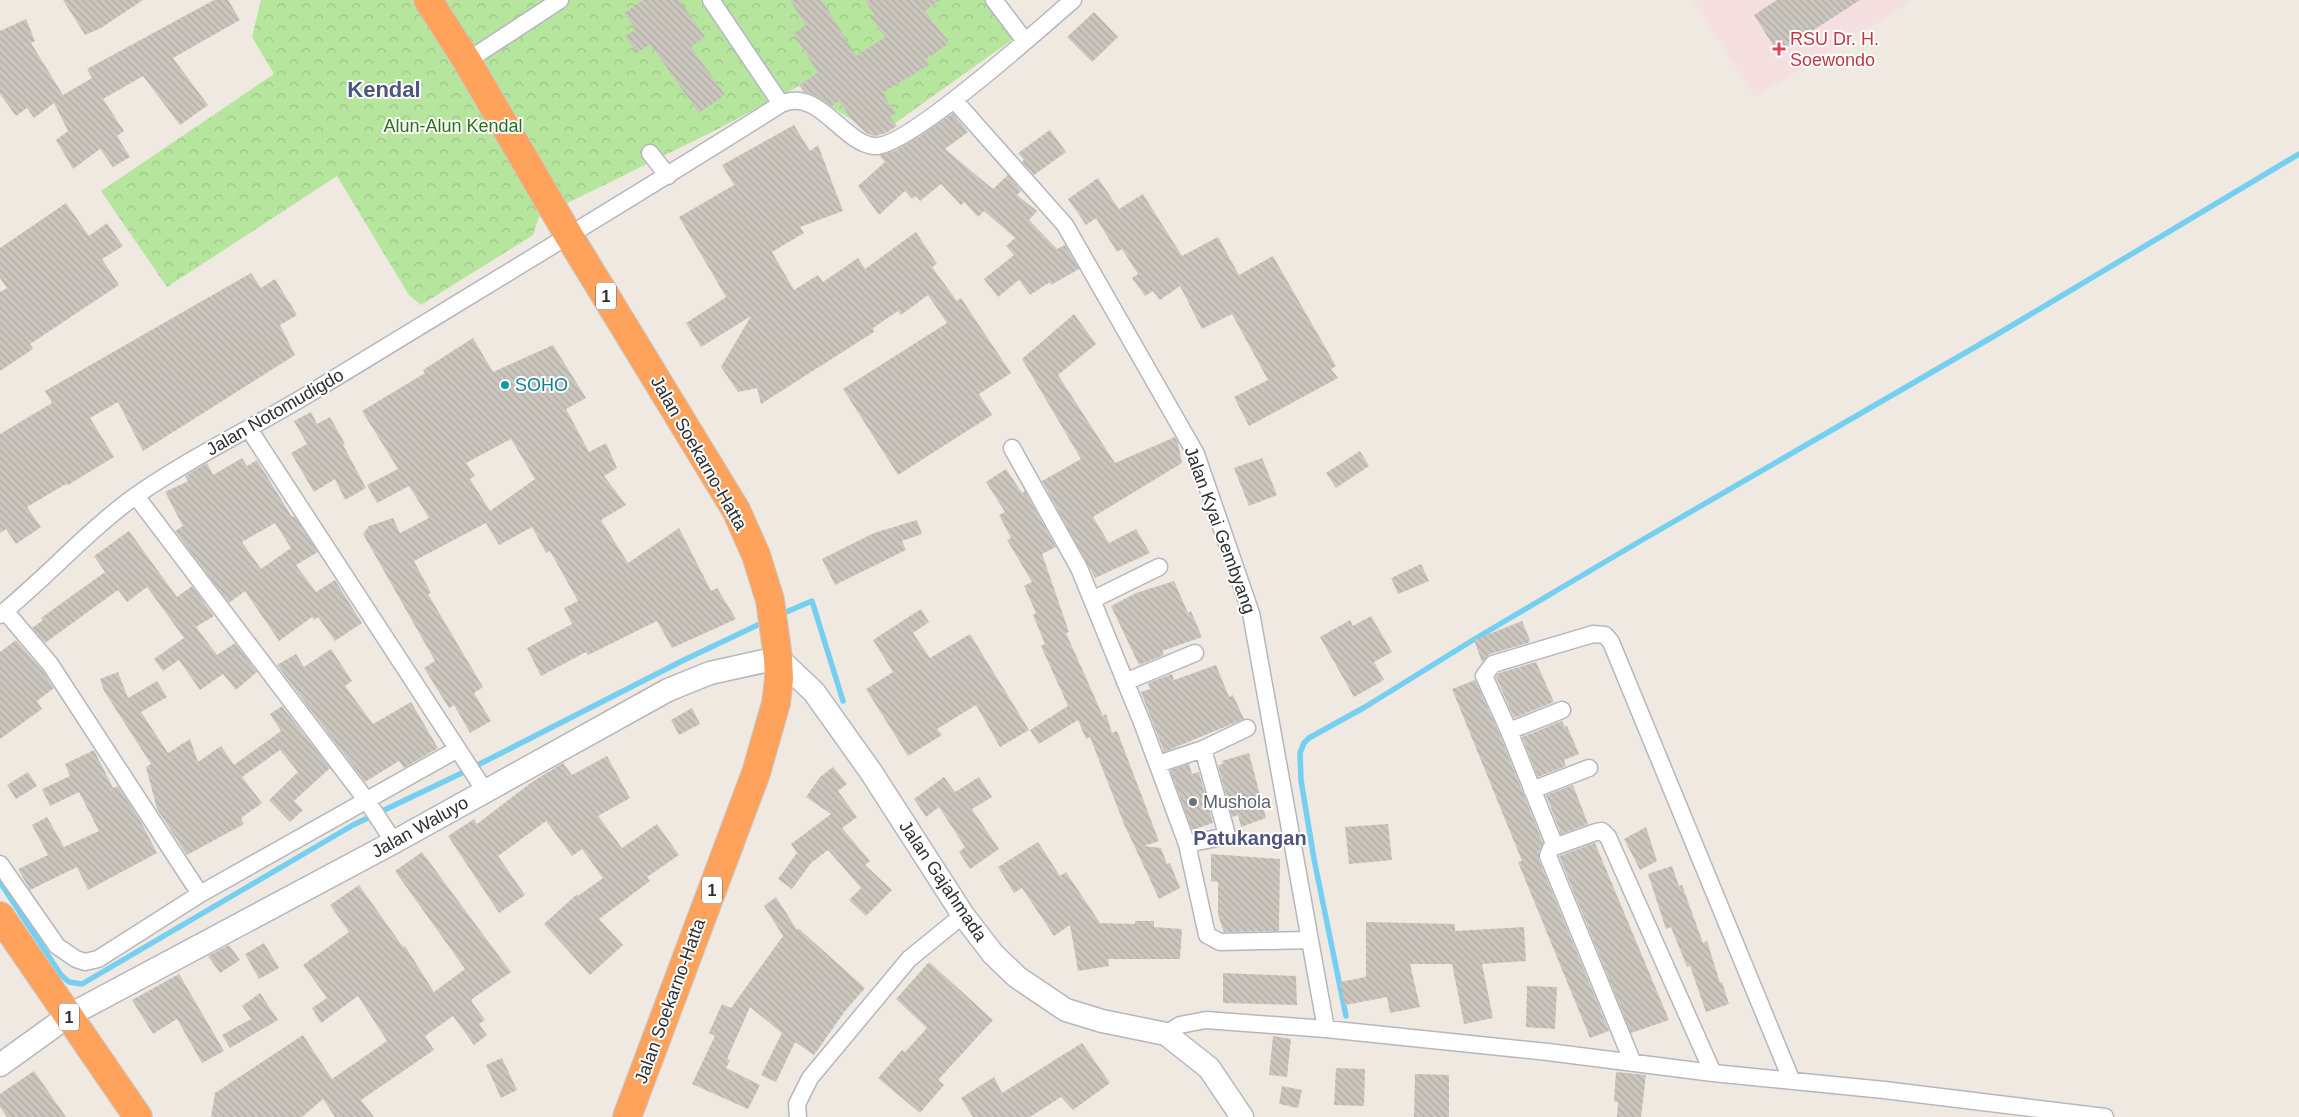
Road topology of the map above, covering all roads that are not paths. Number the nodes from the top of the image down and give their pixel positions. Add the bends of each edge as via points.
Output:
1 (428, 0) edge
2 (560, 0) edge
3 (711, 0) edge
4 (994, 0) edge
5 (1073, 0) edge
6 (1025, 41) junction
7 (467, 61) junction
8 (954, 100) junction
9 (781, 104) junction
10 (650, 153) dead end
11 (668, 176) junction
12 (569, 236) junction
13 (249, 429) junction
14 (1012, 448) dead end
15 (136, 496) junction
16 (1158, 567) dead end
17 (1092, 600) junction
18 (2, 613) edge
19 (777, 649) junction
20 (1195, 653) dead end
21 (1125, 682) junction
22 (1562, 710) dead end
23 (1247, 728) dead end
24 (1509, 731) junction
25 (1203, 749) junction
26 (458, 753) junction
27 (1158, 764) junction
28 (1589, 768) dead end
29 (481, 786) junction
30 (1532, 790) junction
31 (369, 805) junction
32 (390, 837) junction
33 (1187, 844) junction
34 (1555, 846) junction
35 (0, 864) edge
36 (200, 894) junction
37 (963, 915) junction
38 (0, 916) edge
39 (1309, 940) junction
40 (68, 1016) junction
41 (1326, 1029) junction
42 (1166, 1034) junction
43 (1633, 1063) junction
44 (0, 1065) edge
45 (1713, 1073) junction
46 (1791, 1079) junction
47 (2085, 1116) edge
48 (138, 1117) edge
49 (627, 1117) edge
50 (798, 1117) edge
51 (1242, 1117) edge
52 (2105, 1117) edge

1 - 7 highway, Jalan Soekarno-Hatta / 1
2 - 7 street
3 - 9 street
4 - 6 street
5 - 6 street
6 - 8 street
7 - 12 highway, Jalan Soekarno-Hatta / 1
8 - 9 street via 898,140 883,146 874,146 852,136 821,110 802,102
8 - 39 street, Jalan Kyai Gembyang via 1065,225 1196,454 1251,613
9 - 11 street, Jalan Notomudigdo
10 - 11 street
11 - 12 street, Jalan Notomudigdo
12 - 13 street, Jalan Notomudigdo
12 - 19 highway, Jalan Soekarno-Hatta / 1 via 736,510 756,554 770,600
13 - 15 street, Jalan Notomudigdo via 220,443
13 - 26 street
14 - 17 street via 1079,568
15 - 18 street, Jalan Notomudigdo
15 - 31 street
16 - 17 street
17 - 21 street
18 - 36 street via 50,664
19 - 29 street, Jalan Waluyo via 668,690
19 - 37 street, Jalan Gajahmada via 814,692 846,737
19 - 49 highway, Jalan Soekarno-Hatta / 1 via 776,703 756,773
20 - 21 street
21 - 27 street
22 - 24 street
23 - 25 street
24 - 30 street
24 - 46 street via 1484,676 1493,664 1593,634 1605,636 1611,642
25 - 27 street
25 - 33 street via 1226,831 1222,837
26 - 29 street
26 - 31 street
27 - 33 street
28 - 30 street
29 - 32 street, Jalan Waluyo
30 - 34 street
31 - 32 street
31 - 36 street
32 - 40 street, Jalan Waluyo
33 - 39 street via 1205,927 1213,940
34 - 43 street via 1548,856
34 - 45 street via 1596,832 1606,833
35 - 36 street via 57,946 84,962 98,959
37 - 42 street, Jalan Gajahmada via 993,954 1016,977 1066,1010
37 - 50 street via 909,958 810,1078 796,1104
38 - 40 highway, 1
39 - 41 street, Jalan Kyai Gembyang
40 - 44 street, Jalan Waluyo
40 - 48 highway, 1
41 - 42 street via 1206,1020 1180,1025
41 - 43 street
42 - 51 street, Jalan Gajahmada via 1209,1068
43 - 45 street
45 - 46 street
46 - 47 street
47 - 52 street

